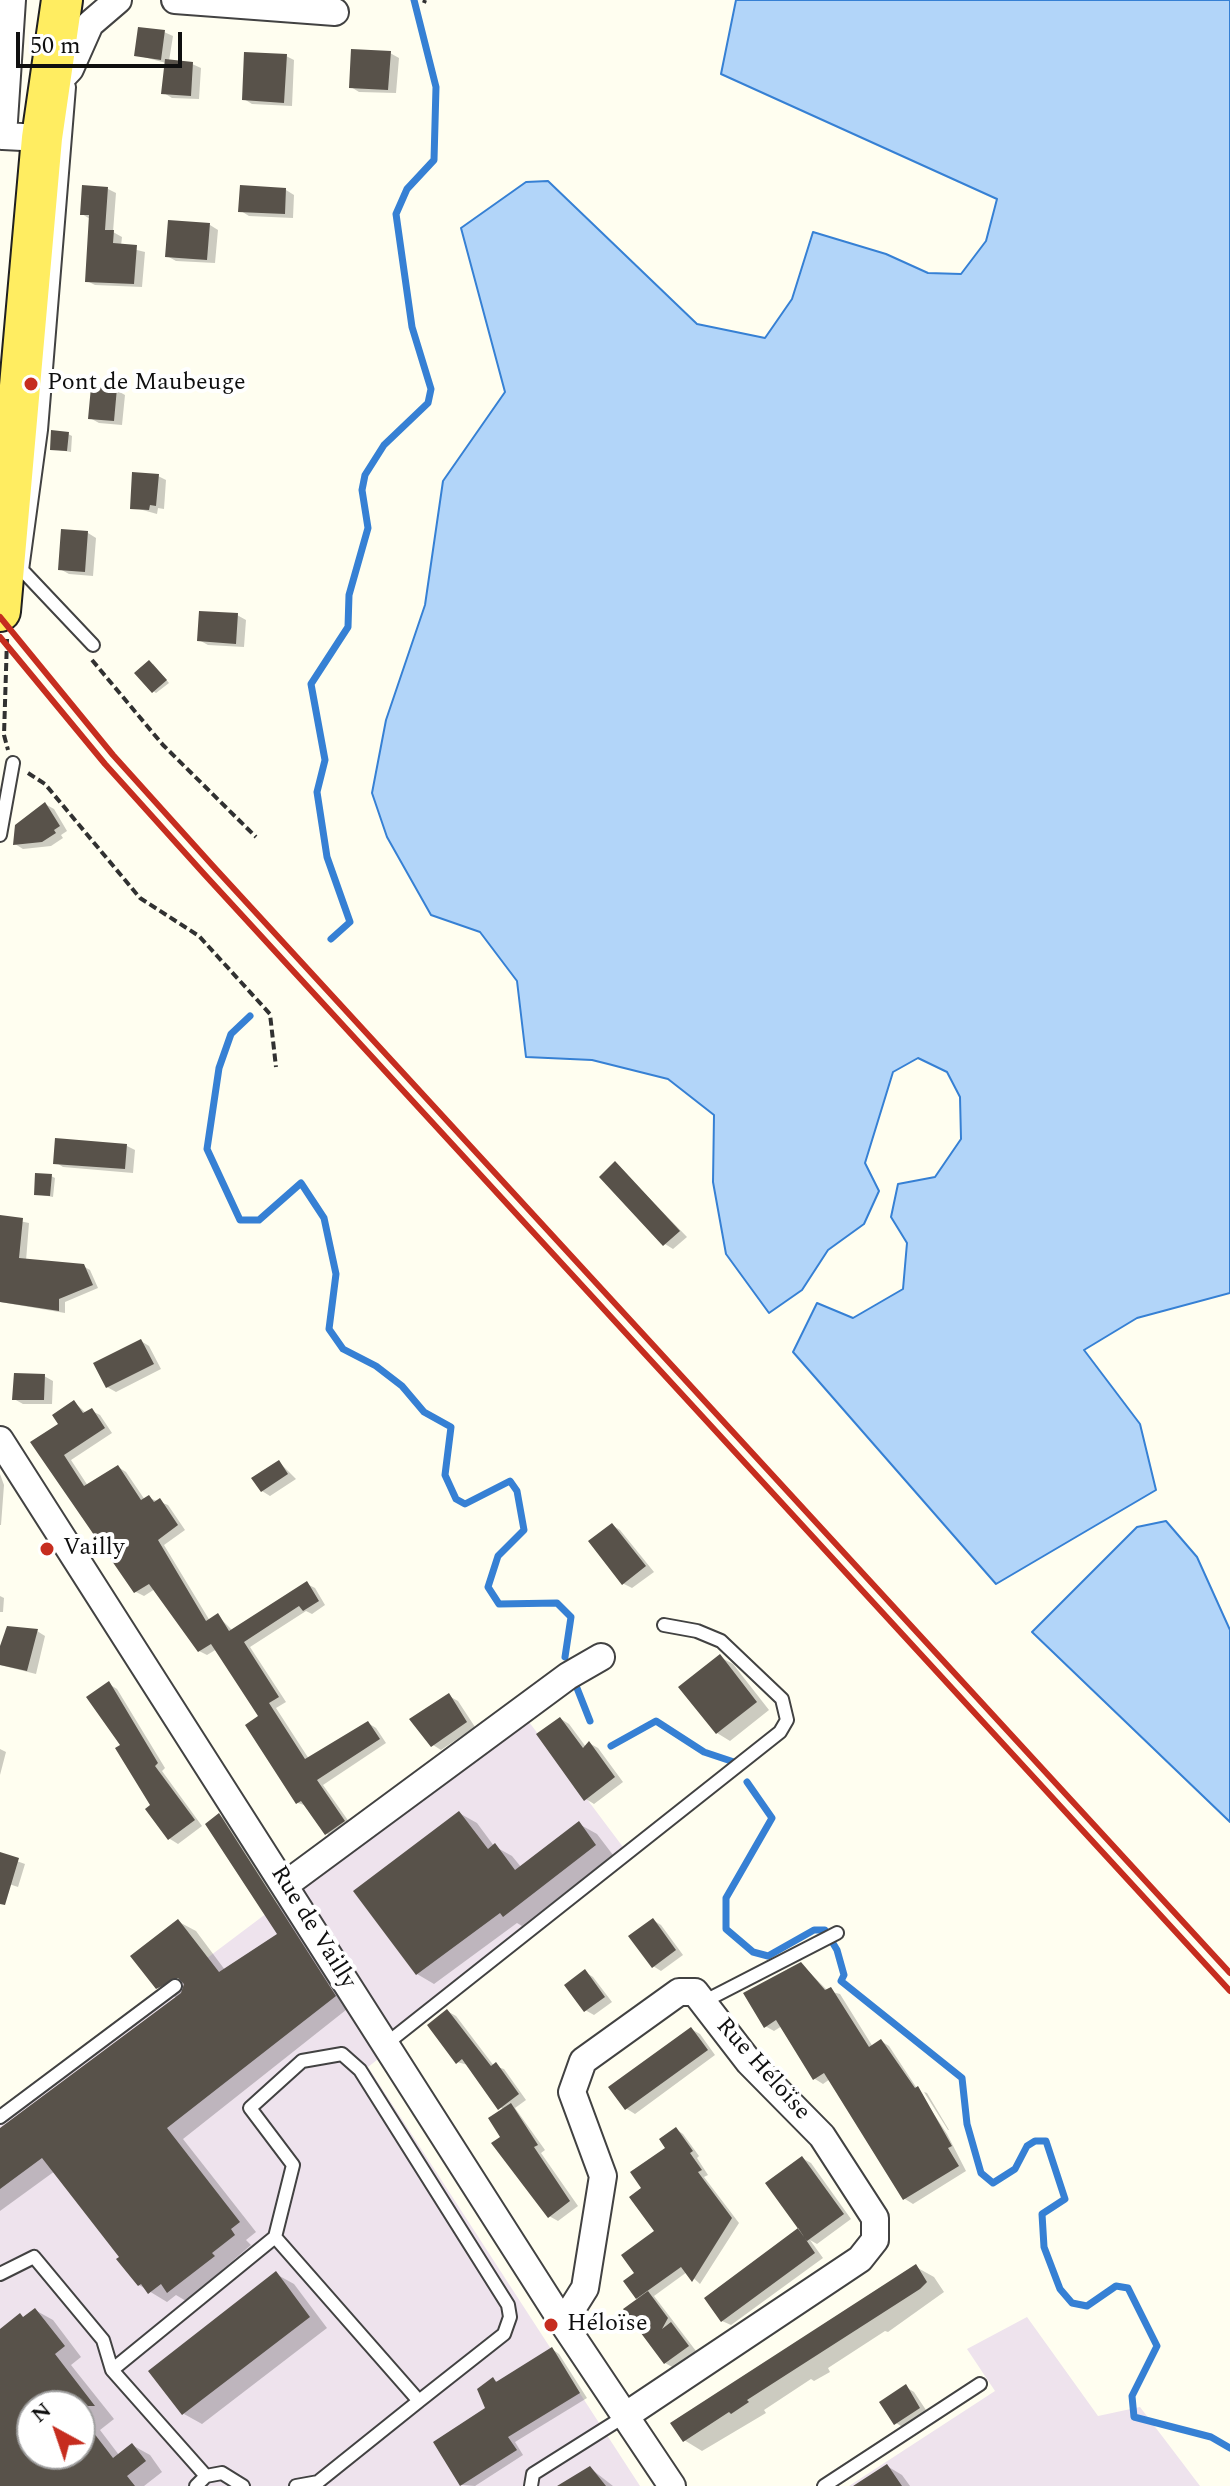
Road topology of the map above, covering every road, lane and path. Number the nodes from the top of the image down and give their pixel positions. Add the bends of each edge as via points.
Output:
1 (12, 0) edge
2 (46, 0) edge
3 (62, 0) edge
4 (118, 0) edge
5 (175, 0) edge
6 (335, 12) dead end
7 (59, 81) junction
8 (15, 140) edge
9 (29, 430) junction
10 (4, 618) edge
11 (93, 645) joint
12 (13, 763) junction
13 (0, 835) edge
14 (256, 837) dead end
15 (276, 1067) dead end
16 (0, 1440) edge
17 (664, 1625) dead end
18 (601, 1657) dead end
19 (285, 1885) junction
20 (837, 1933) dead end
21 (175, 1986) dead end
22 (703, 2002) junction
23 (386, 2044) junction
24 (0, 2117) edge
25 (275, 2237) junction
26 (0, 2274) edge
27 (563, 2323) junction
28 (112, 2370) junction
29 (980, 2384) dead end
30 (419, 2401) junction
31 (625, 2416) junction
32 (206, 2476) junction
33 (196, 2486) edge
34 (243, 2486) edge
35 (296, 2486) edge
36 (531, 2486) edge
37 (672, 2486) edge
38 (824, 2486) edge

1 - 8 street
2 - 7 main road
3 - 7 main road
4 - 7 street via 90,24
5 - 6 street
7 - 8 main road
7 - 9 lane
8 - 9 main road
9 - 10 main road
9 - 11 lane via 22,570
10 - 12 path via 4,735
11 - 14 path via 92,663 102,675 163,745
12 - 13 lane
12 - 15 path via 45,784 140,898 199,936 270,1014
16 - 19 street, Rue de Vailly
17 - 23 lane via 721,1641 782,1699 787,1720 780,1732
18 - 19 street
19 - 23 street, Rue de Vailly
20 - 22 lane
21 - 24 lane
22 - 27 street, Rue Héloïse via 695,1992 679,1992 583,2061 572,2092 603,2176 585,2288
22 - 31 street, Rue Héloïse via 749,2062 822,2136 875,2218 875,2240 860,2259
23 - 27 street, Rue de Vailly
25 - 28 lane
25 - 30 lane
25 - 30 lane via 293,2165 250,2108 302,2061 342,2054 360,2070 508,2305 504,2334
26 - 28 lane via 34,2257 103,2340
27 - 31 street, Rue de Vailly
28 - 32 lane
29 - 38 lane
30 - 35 lane via 318,2482
31 - 36 lane via 533,2474
31 - 37 street, Rue de Vailly
32 - 33 lane
32 - 34 lane via 222,2473

